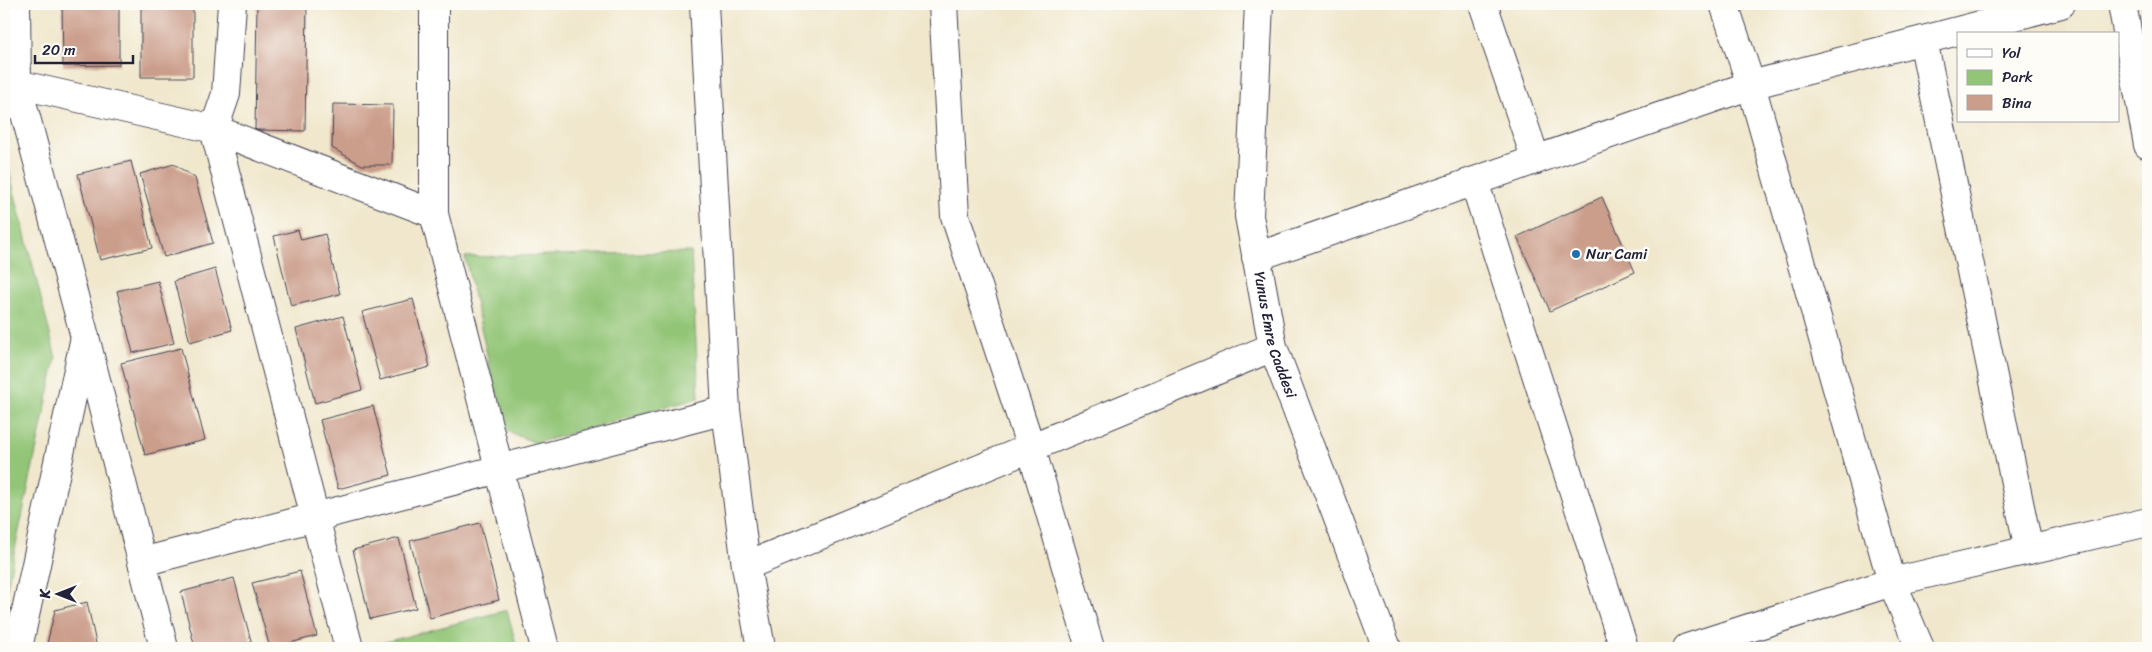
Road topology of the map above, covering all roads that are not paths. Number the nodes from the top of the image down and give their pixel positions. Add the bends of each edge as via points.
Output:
1 (16, 4) edge
2 (232, 4) edge
3 (434, 4) edge
4 (704, 4) edge
5 (943, 4) edge
6 (1259, 4) edge
7 (1484, 4) edge
8 (1724, 4) edge
9 (2061, 4) edge
10 (2122, 4) edge
11 (1922, 40) junction
12 (10, 84) edge
13 (1751, 85) junction
14 (214, 129) junction
15 (2148, 145) edge
16 (1536, 160) junction
17 (1474, 181) junction
18 (434, 214) junction
19 (1256, 257) junction
20 (86, 337) junction
21 (1273, 347) junction
22 (726, 410) junction
23 (1031, 448) junction
24 (499, 469) junction
25 (315, 517) junction
26 (2148, 522) edge
27 (2029, 550) junction
28 (142, 562) junction
29 (746, 566) junction
30 (1892, 582) junction
31 (18, 648) edge
32 (164, 648) edge
33 (349, 648) edge
34 (545, 648) edge
35 (761, 648) edge
36 (1090, 648) edge
37 (1387, 648) edge
38 (1624, 648) edge
39 (1686, 648) edge
40 (1920, 648) edge

1 - 12 street
2 - 14 street via 226,94
3 - 18 street
4 - 22 street
5 - 23 street via 955,216
6 - 19 street, Yunus Emre Caddesi via 1249,216
7 - 16 street
8 - 13 street
9 - 11 street
10 - 15 street
11 - 13 street
11 - 27 street
12 - 14 street
12 - 20 street
13 - 16 street
13 - 30 street
14 - 18 street
14 - 25 street
16 - 17 street
17 - 19 street
17 - 38 street
18 - 24 street
19 - 21 street, Yunus Emre Caddesi
20 - 28 street
20 - 31 street
21 - 23 street
21 - 37 street, Yunus Emre Caddesi
22 - 24 street
22 - 29 street
23 - 29 street
23 - 36 street
24 - 25 street
24 - 34 street
25 - 28 street
25 - 33 street
26 - 27 street
27 - 30 street
28 - 32 street
29 - 35 street
30 - 39 street
30 - 40 street

